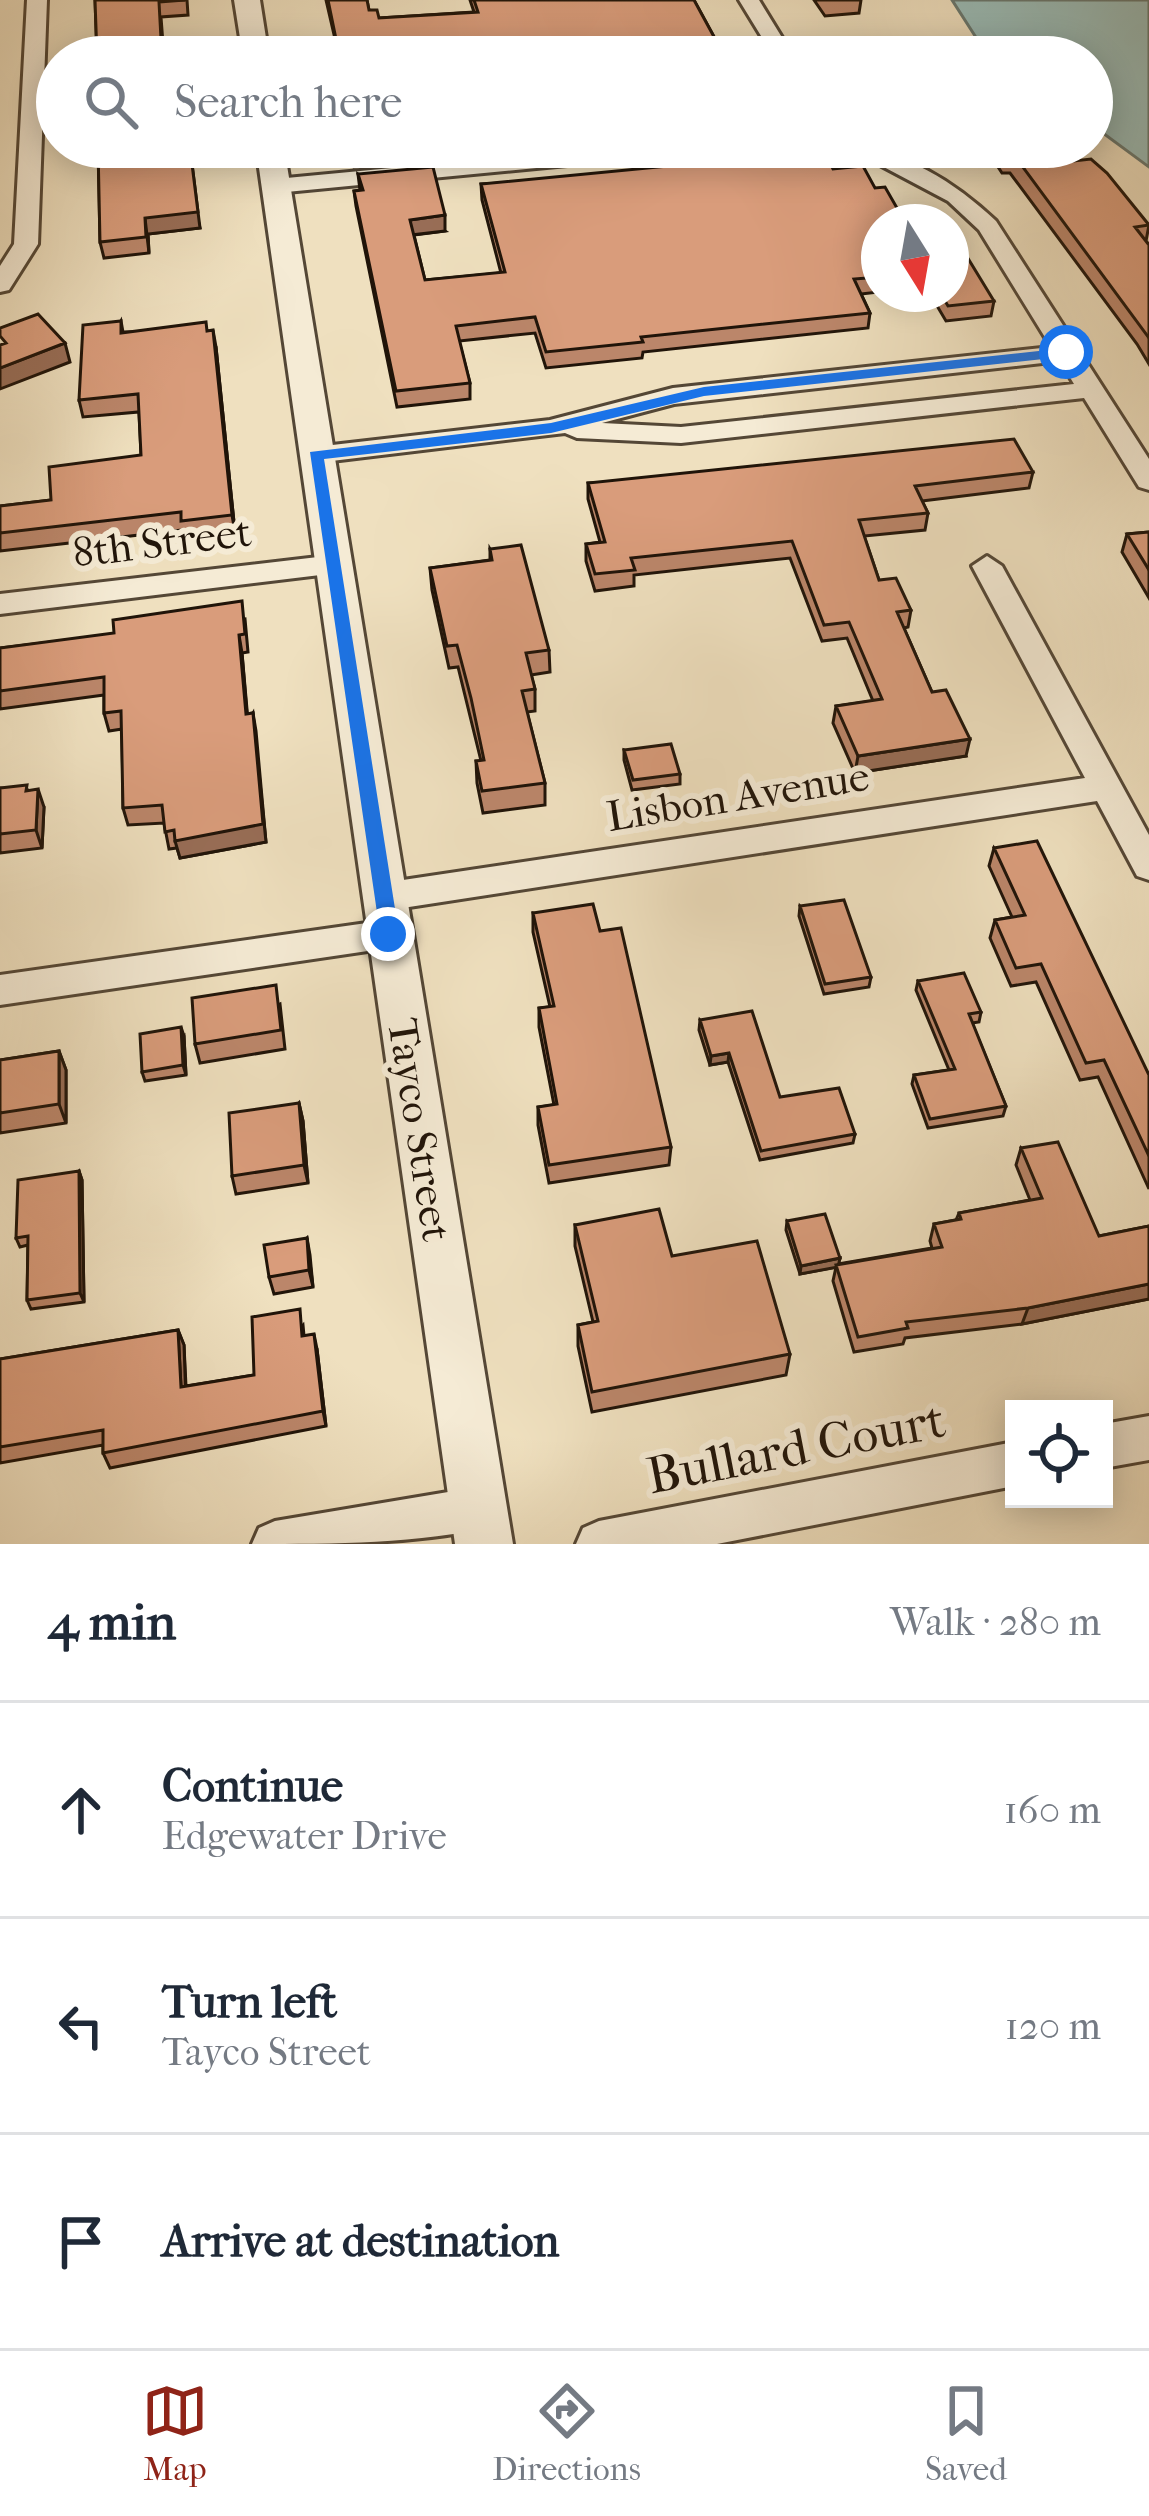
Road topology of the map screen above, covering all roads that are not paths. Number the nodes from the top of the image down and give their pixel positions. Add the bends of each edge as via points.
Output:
1 (37, 0) edge
2 (247, 0) edge
3 (749, 0) edge
4 (253, 36) edge
5 (771, 36) edge
6 (273, 168) edge
7 (902, 168) edge
8 (0, 285) edge
9 (1066, 352) junction
10 (1088, 390) junction
11 (551, 428) junction
12 (315, 455) junction
13 (1149, 481) edge
14 (334, 565) junction
15 (987, 566) dead end
16 (0, 604) edge
17 (1106, 787) junction
18 (1149, 867) edge
19 (386, 916) junction
20 (0, 990) edge
21 (1149, 1438) edge
22 (1113, 1444) edge
23 (1005, 1466) edge
24 (481, 1527) edge
25 (275, 1544) edge
26 (599, 1544) edge

1 - 8 street via 26,244
2 - 4 street
3 - 5 street
6 - 12 street, Tayco Street
7 - 9 street via 974,210
9 - 10 street
9 - 11 street via 674,396
10 - 11 street via 682,435
10 - 13 street
11 - 12 street
12 - 14 street, Tayco Street
14 - 16 street, 8th Street
14 - 19 street, Tayco Street
15 - 17 street
17 - 18 street
17 - 19 street, Lisbon Avenue
19 - 20 street, Lisbon Avenue
19 - 24 street, Tayco Street
21 - 22 street
23 - 26 street, Bullard Court
24 - 25 street

